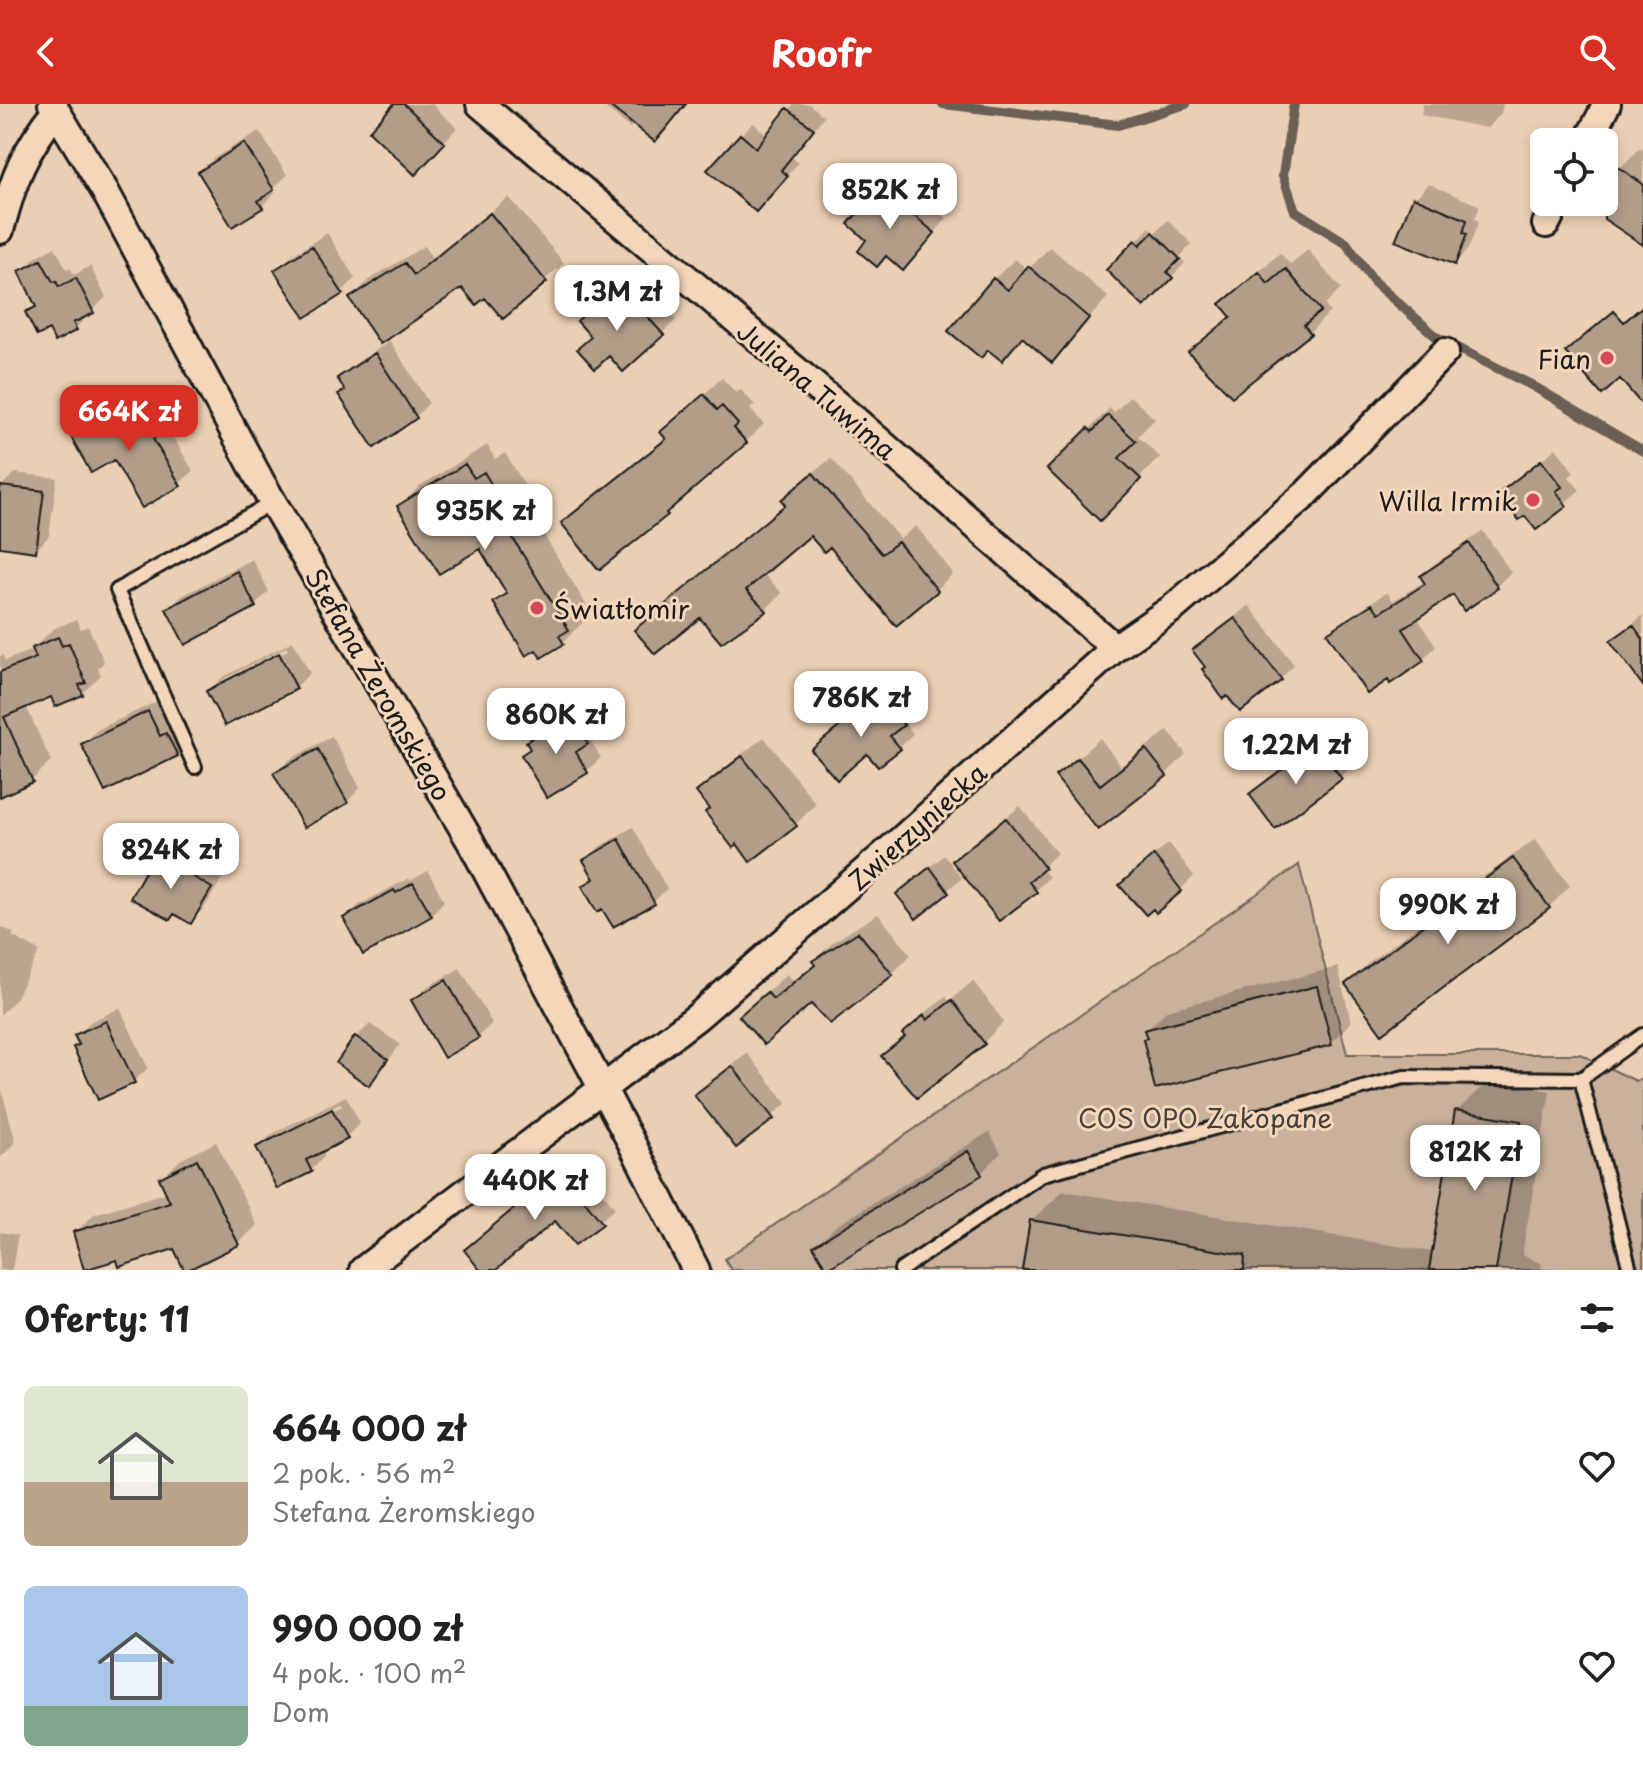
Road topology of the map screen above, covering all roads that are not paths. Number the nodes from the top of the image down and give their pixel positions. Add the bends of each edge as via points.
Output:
1 (480, 104) edge
2 (1607, 104) edge
3 (54, 107) edge
4 (1594, 128) edge
5 (0, 230) edge
6 (1445, 352) dead end
7 (273, 502) junction
8 (1115, 648) junction
9 (195, 767) dead end
10 (1643, 1035) edge
11 (1581, 1079) junction
12 (602, 1088) junction
13 (363, 1270) edge
14 (696, 1270) edge
15 (901, 1270) edge
16 (1630, 1270) edge

1 - 8 street, Juliana Tuwima
2 - 4 street
3 - 5 street via 18,167
3 - 7 street, Stefana Żeromskiego
6 - 8 street, Zwierzyniecka via 1305,495 1173,608
7 - 9 lane via 117,590
7 - 12 street, Stefana Żeromskiego via 472,844
8 - 12 street, Zwierzyniecka via 697,1017
10 - 11 lane
11 - 15 lane via 1404,1077 1043,1174
11 - 16 lane
12 - 13 street, Zwierzyniecka
12 - 14 street, Stefana Żeromskiego

